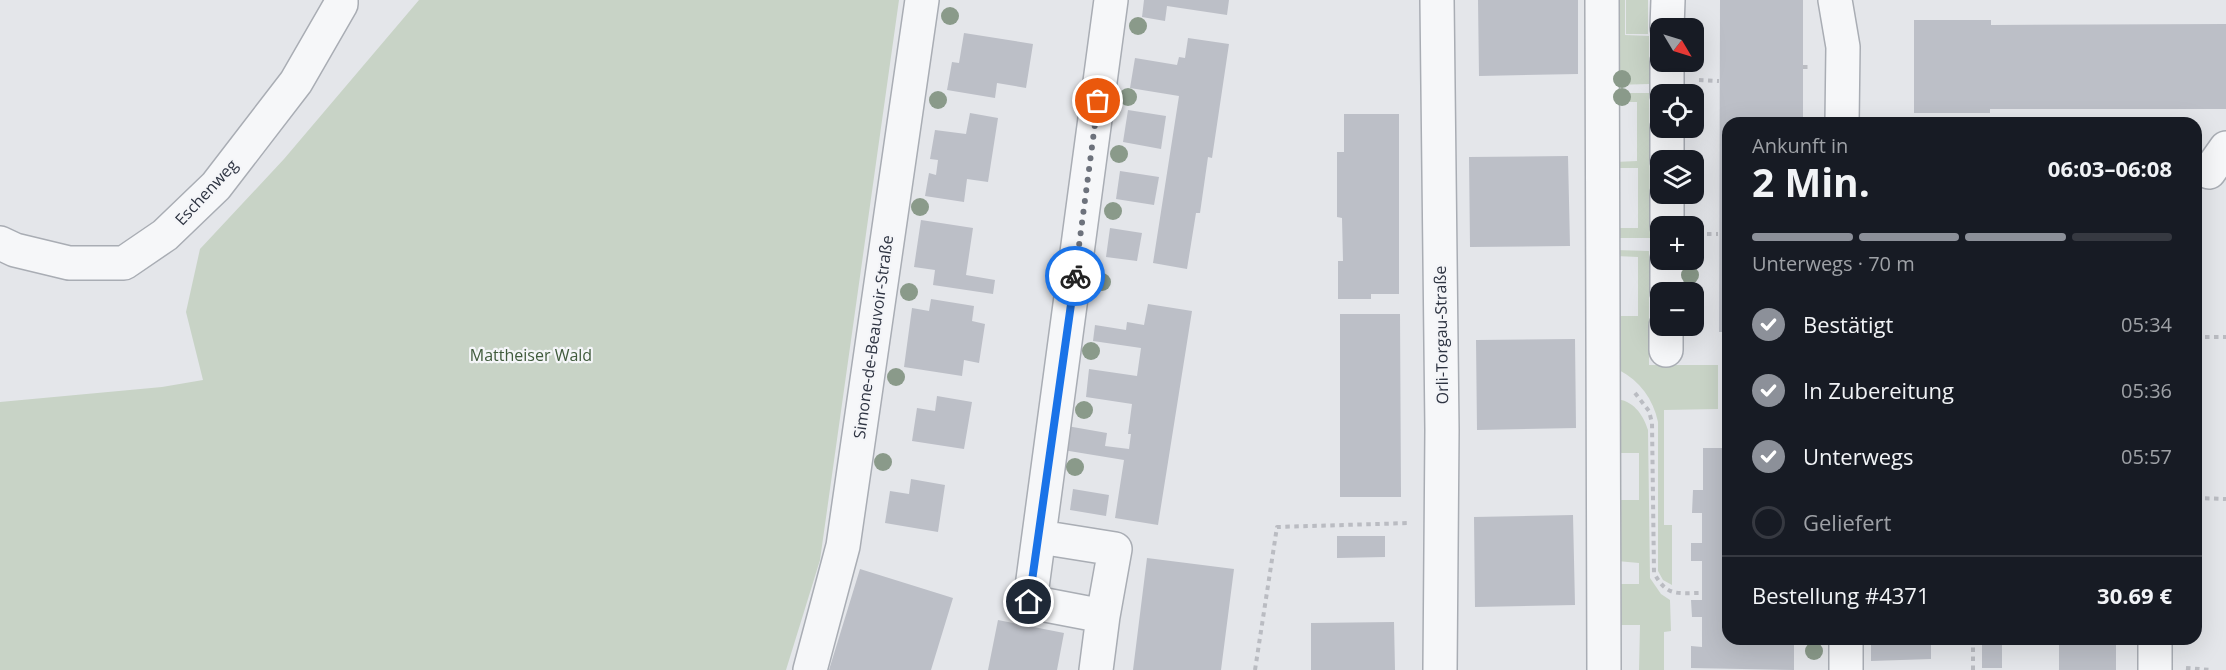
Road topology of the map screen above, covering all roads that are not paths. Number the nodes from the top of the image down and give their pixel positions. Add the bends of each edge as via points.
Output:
1 (341, 0) edge
2 (922, 0) edge
3 (1111, 0) edge
4 (1437, 0) edge
5 (1602, 0) edge
6 (1668, 0) edge
7 (1835, 0) edge
8 (1667, 18) edge
9 (1842, 117) edge
10 (0, 243) edge
11 (1040, 537) junction
12 (1103, 616) junction
13 (1846, 645) edge
14 (2155, 645) edge
15 (810, 670) edge
16 (1096, 670) edge
17 (1440, 670) edge
18 (1604, 670) edge
19 (1846, 670) edge
20 (2155, 670) edge

1 - 10 street, Eschenweg via 296,82 216,186 165,235 124,263 69,263
2 - 15 street, Simone-de-Beauvoir-Straße via 843,546
3 - 11 street
4 - 17 street, Orli-Torgau-Straße via 1442,430
5 - 18 street
6 - 8 street
7 - 9 street via 1843,47
11 - 12 street via 1029,602
11 - 12 street via 1115,549
12 - 16 street
13 - 19 street
14 - 20 street

